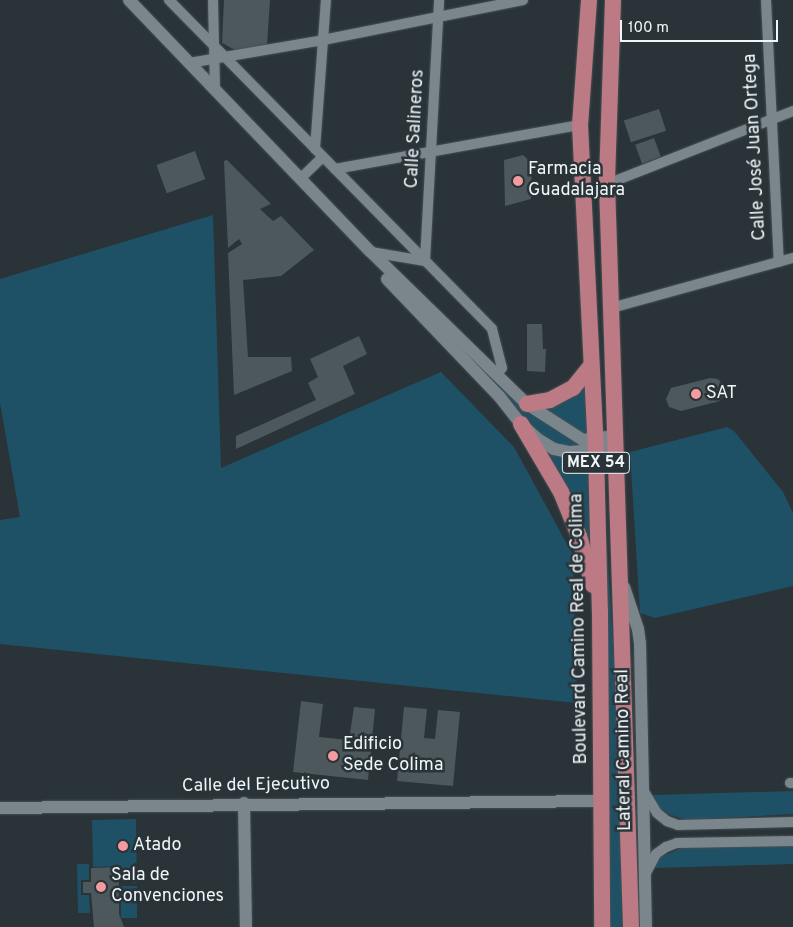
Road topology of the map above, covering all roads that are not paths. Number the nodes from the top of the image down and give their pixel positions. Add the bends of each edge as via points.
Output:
1 (129, 0) edge
2 (169, 0) edge
3 (214, 0) edge
4 (326, 0) edge
5 (439, 0) edge
6 (523, 0) edge
7 (589, 0) edge
8 (613, 0) edge
9 (766, 0) edge
10 (438, 18) junction
11 (323, 40) junction
12 (214, 46) junction
13 (226, 58) junction
14 (215, 60) junction
15 (189, 63) junction
16 (215, 90) junction
17 (793, 112) edge
18 (770, 120) junction
19 (580, 126) junction
20 (432, 152) junction
21 (319, 153) junction
22 (335, 169) junction
23 (301, 178) junction
24 (607, 184) junction
25 (371, 252) junction
26 (793, 258) edge
27 (425, 261) junction
28 (778, 262) junction
29 (611, 308) junction
30 (590, 367) junction
31 (499, 372) junction
32 (527, 404) junction
33 (521, 424) junction
34 (616, 442) junction
35 (595, 445) junction
36 (620, 576) junction
37 (600, 611) junction
38 (644, 792) junction
39 (603, 800) junction
40 (244, 803) junction
41 (0, 808) edge
42 (793, 822) edge
43 (793, 841) edge
44 (645, 876) junction
45 (246, 927) edge
46 (602, 927) edge
47 (631, 927) edge
48 (646, 927) edge

1 - 15 street
2 - 12 street
3 - 12 street
4 - 11 street
5 - 10 street, Calle Salineros
6 - 10 street
7 - 19 main road, Boulevard Camino Real de Colima / MEX 54
8 - 24 main road, MEX 54
9 - 18 street, Calle José Juan Ortega
10 - 11 street
10 - 20 street, Calle Salineros
11 - 13 street
11 - 21 street
12 - 13 street
12 - 14 street
13 - 14 street
13 - 21 street
14 - 15 street
14 - 16 street
15 - 16 street
16 - 23 street
17 - 18 street
18 - 24 street
18 - 28 street, Calle José Juan Ortega
19 - 20 street
19 - 30 main road, Boulevard Camino Real de Colima / MEX 54
20 - 22 street
20 - 27 street, Calle Salineros
21 - 22 street
21 - 23 street
22 - 27 street
23 - 25 street
24 - 29 main road, MEX 54
25 - 27 street
25 - 31 street
25 - 33 street via 380,272 499,396
26 - 28 street
27 - 31 street via 492,329
28 - 29 street
29 - 34 main road, MEX 54
30 - 32 main road via 573,388 550,400
30 - 35 main road, Boulevard Camino Real de Colima / MEX 54
31 - 32 street
32 - 35 street
33 - 35 street via 554,449 570,452
33 - 37 main road via 561,492 576,527
34 - 35 street
34 - 36 main road, MEX 54
35 - 37 main road, Boulevard Camino Real de Colima / MEX 54
36 - 38 street, Lateral Camino Real via 640,644
36 - 47 main road, MEX 54
37 - 39 main road, Boulevard Camino Real de Colima / MEX 54
38 - 42 street via 657,813 678,825
38 - 44 street, Lateral Camino Real
39 - 40 street, Calle del Ejecutivo
39 - 46 main road, Boulevard Camino Real de Colima / MEX 54
40 - 41 street, Calle del Ejecutivo
40 - 45 street
43 - 44 street via 678,843 656,854
44 - 48 street, Lateral Camino Real

